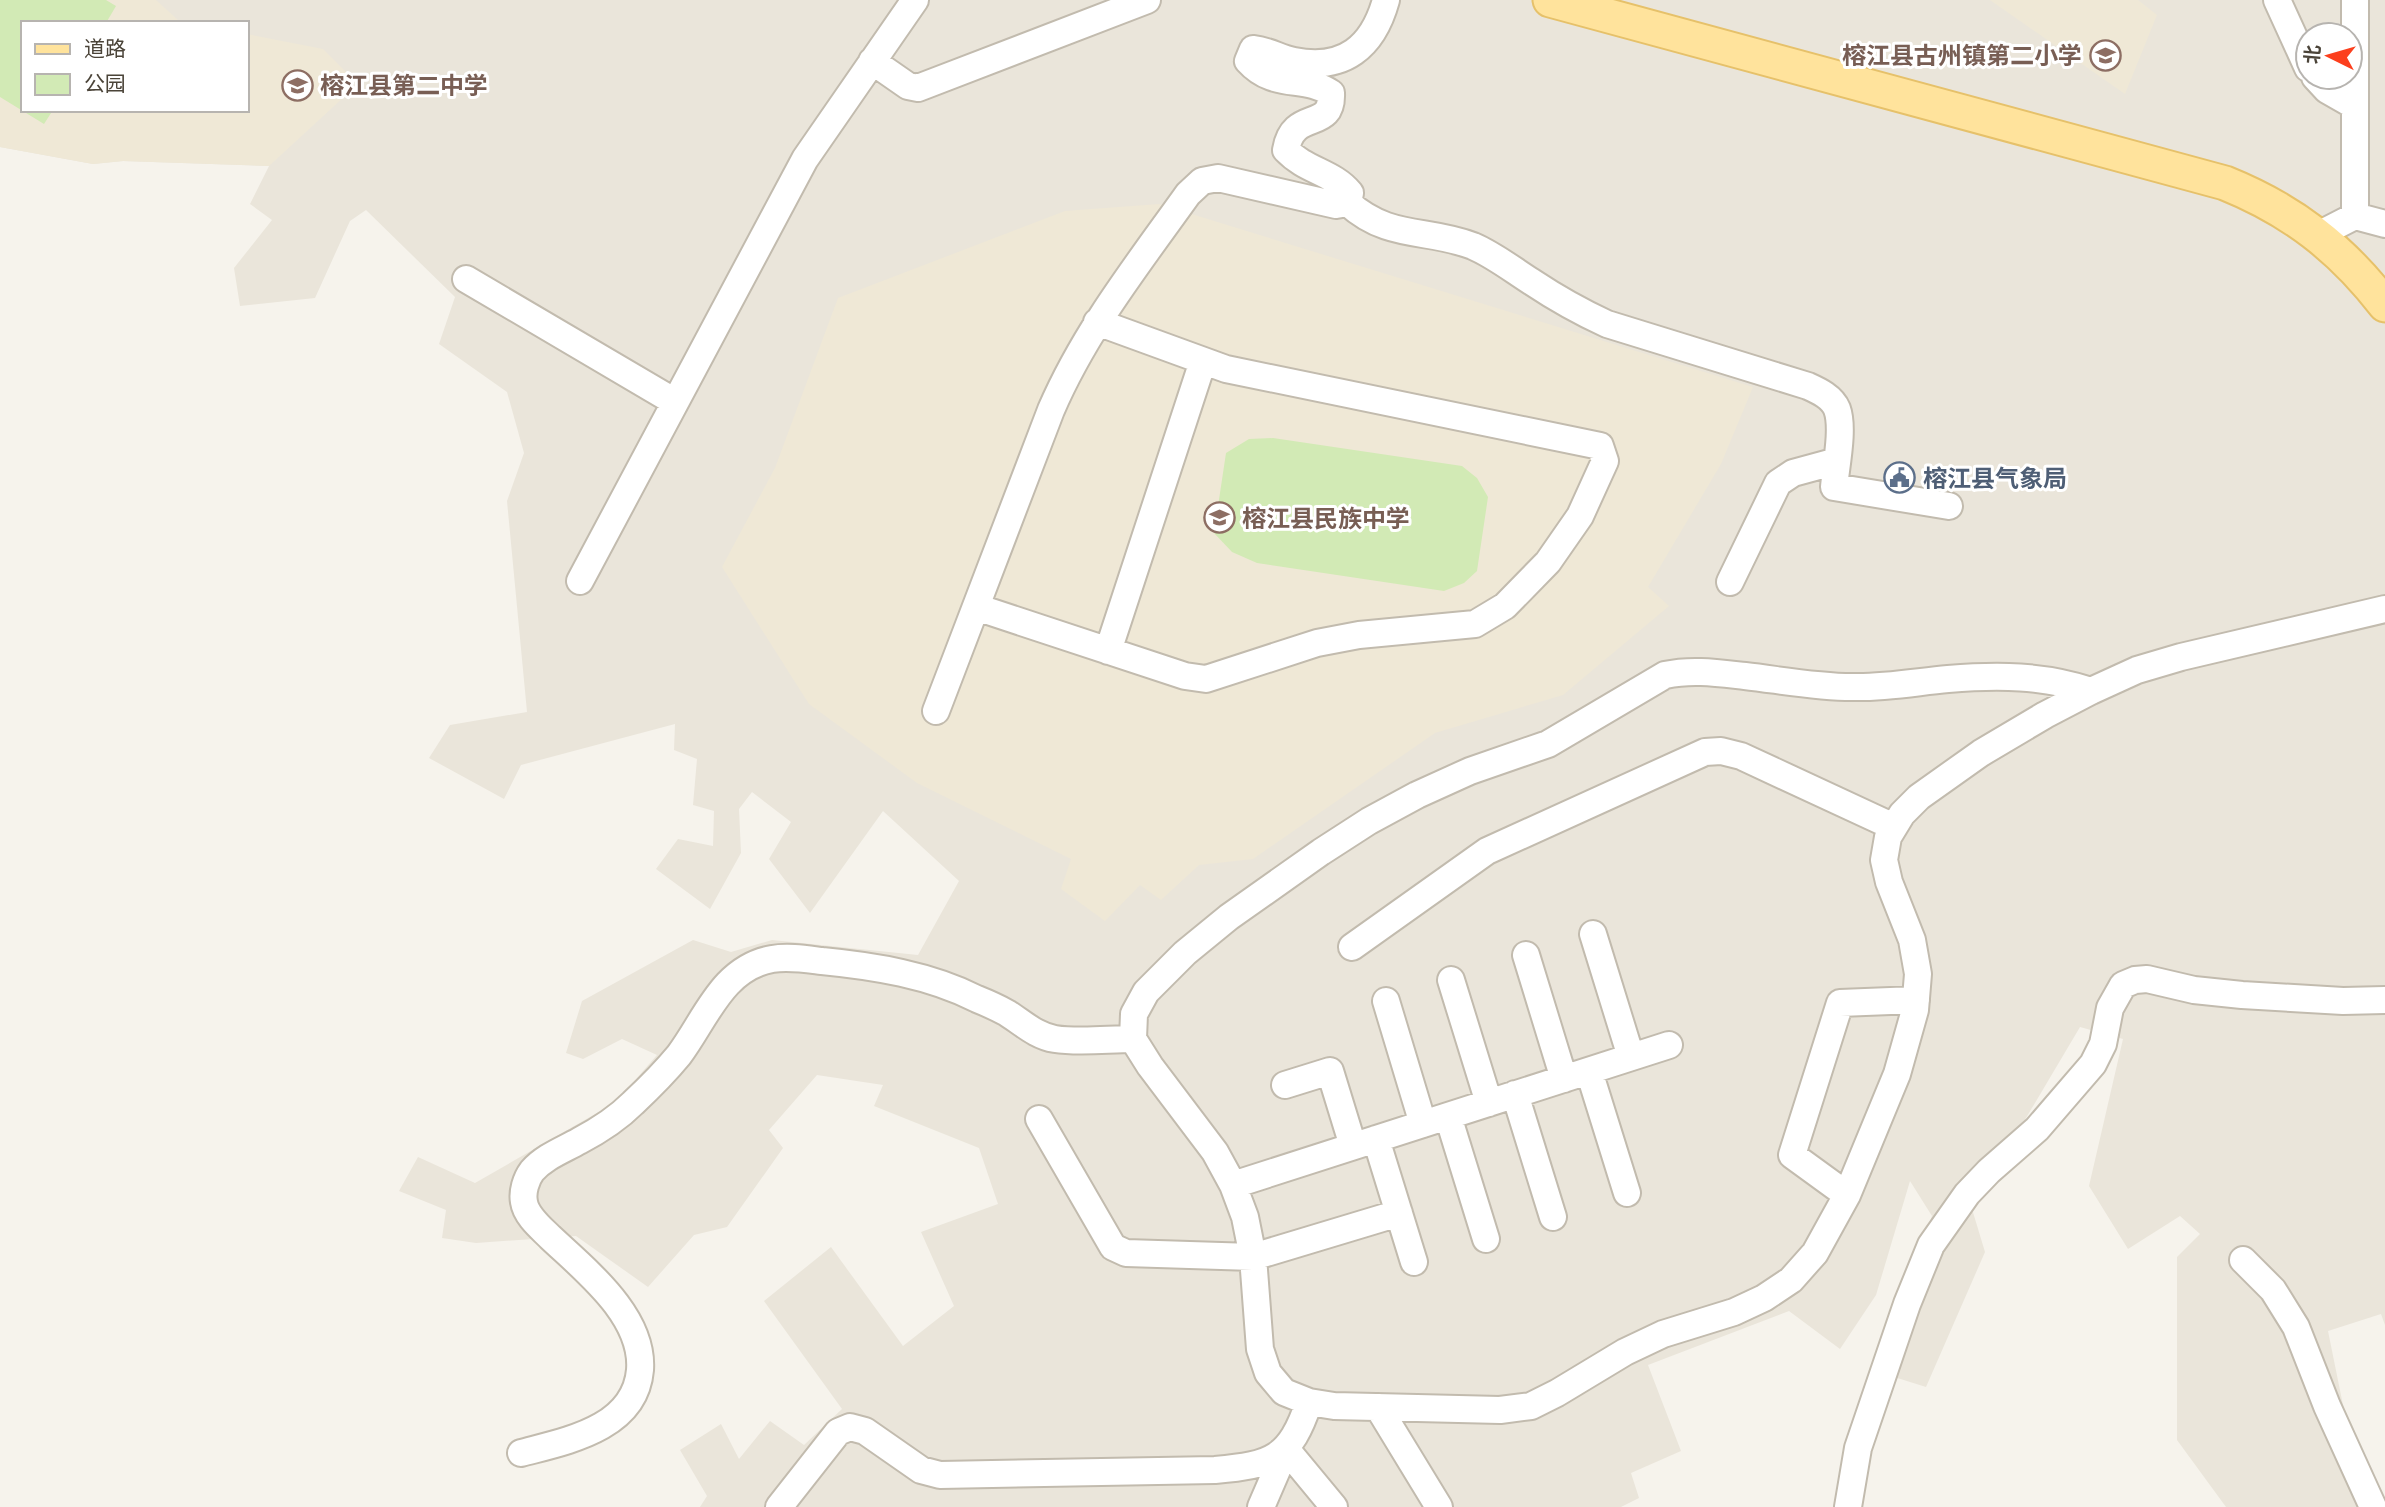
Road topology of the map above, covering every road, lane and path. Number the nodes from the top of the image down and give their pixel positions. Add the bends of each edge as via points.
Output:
1 (915, 0) edge
2 (1147, 0) edge
3 (1386, 0) edge
4 (1550, 0) edge
5 (2277, 0) edge
6 (2355, 0) edge
7 (2294, 37) edge
8 (872, 61) junction
9 (2329, 91) edge
10 (2355, 106) junction
11 (1348, 203) junction
12 (2355, 216) junction
13 (2385, 224) edge
14 (2318, 235) junction
15 (466, 279) dead end
16 (2385, 305) edge
17 (1097, 322) junction
18 (1203, 361) junction
19 (675, 402) junction
20 (1837, 461) junction
21 (1949, 506) dead end
22 (580, 582) dead end
23 (1730, 582) dead end
24 (976, 607) junction
25 (2385, 609) edge
26 (1108, 651) junction
27 (2091, 691) junction
28 (936, 711) dead end
29 (1894, 827) junction
30 (1593, 934) dead end
31 (1352, 947) dead end
32 (1526, 956) dead end
33 (1451, 979) dead end
34 (1916, 1000) junction
35 (2385, 1000) edge
36 (1386, 1001) dead end
37 (1133, 1039) junction
38 (1669, 1045) dead end
39 (1631, 1057) junction
40 (1577, 1075) junction
41 (1285, 1085) dead end
42 (1515, 1094) junction
43 (1489, 1103) junction
44 (1039, 1119) dead end
45 (1436, 1120) junction
46 (1365, 1143) junction
47 (1233, 1185) junction
48 (1627, 1193) dead end
49 (1847, 1195) junction
50 (1399, 1213) junction
51 (1553, 1217) dead end
52 (1486, 1239) dead end
53 (1252, 1257) junction
54 (2243, 1260) dead end
55 (1414, 1262) dead end
56 (1308, 1402) junction
57 (1378, 1407) junction
58 (1286, 1449) junction
59 (522, 1453) dead end
60 (779, 1507) edge
61 (1261, 1507) edge
62 (1334, 1507) edge
63 (1439, 1507) edge
64 (1848, 1507) edge
65 (2373, 1507) edge

1 - 8 street
2 - 8 street via 918,88
3 - 11 street via 1364,45 1341,60 1313,64 1253,49 1248,61 1256,71 1279,80 1320,85 1331,93 1331,106 1324,115 1296,126 1288,136 1286,150 1297,161 1342,183 1350,194
4 - 14 main road via 2191,172 2259,196
5 - 7 street
6 - 10 street
8 - 19 street via 805,159
9 - 10 street
10 - 12 street
11 - 17 street via 1336,205 1218,178 1202,181
11 - 20 street via 1383,226 1479,249 1607,324 1825,394 1837,409
12 - 13 street
12 - 14 street
14 - 16 main road
15 - 19 street
17 - 18 street
17 - 24 street via 1051,410
18 - 26 street
18 - 26 street via 1600,446 1605,461 1580,516 1548,562 1505,606 1475,624 1317,643 1206,679
19 - 22 street
20 - 21 street via 1834,486
20 - 23 street via 1793,473 1778,483
24 - 26 street
24 - 28 street
25 - 27 street via 2181,657
27 - 29 street via 1982,753 1919,797
27 - 37 street via 2045,678 1996,676 1852,687 1708,671 1665,676 1548,744 1417,795 1321,852 1185,953 1146,992 1134,1014
29 - 31 street via 1741,756 1704,752 1487,851
29 - 34 street via 1884,860 1912,940 1918,974
30 - 39 street
32 - 40 street
33 - 43 street
34 - 49 street via 1897,1074
34 - 49 street via 1840,1003 1792,1155
35 - 64 street via 2242,995 2147,979 2123,985 2109,1008 2103,1044 2093,1064 2037,1129 1968,1194 1931,1245 1858,1448
36 - 45 street
37 - 47 street
37 - 59 street via 1055,1040 960,990 855,964 800,958 746,967 725,984 679,1054 634,1103 531,1172 524,1188 527,1211 614,1302 637,1339 640,1359 634,1393 610,1421 576,1438
38 - 39 street
39 - 40 street
40 - 42 street
40 - 48 street
41 - 46 street via 1330,1071
42 - 43 street
42 - 51 street
43 - 45 street
44 - 53 street via 1113,1247 1126,1253
45 - 46 street
45 - 52 street
46 - 47 street
46 - 50 street
47 - 53 street
49 - 57 street via 1815,1253 1791,1280 1734,1312 1662,1334 1531,1406 1500,1410
50 - 53 street
50 - 55 street
53 - 56 street via 1260,1349 1268,1373 1284,1392
54 - 65 street via 2273,1290 2296,1327
56 - 57 street
56 - 58 street
57 - 63 street
58 - 60 street via 1260,1464 1215,1470 940,1475 921,1471 865,1431 850,1427 838,1432
58 - 61 street
58 - 62 street

